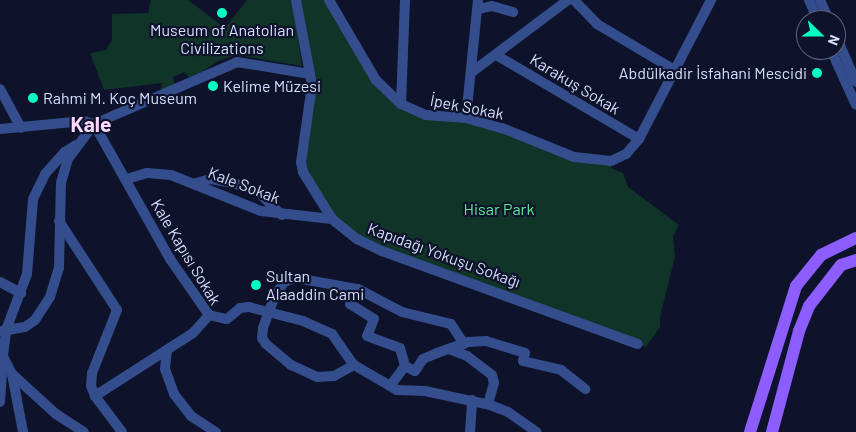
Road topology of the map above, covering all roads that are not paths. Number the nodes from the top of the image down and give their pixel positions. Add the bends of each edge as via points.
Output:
1 (296, 0) edge
2 (329, 0) edge
3 (405, 0) edge
4 (568, 0) edge
5 (574, 0) edge
6 (706, 2) edge
7 (478, 4) edge
8 (513, 12) dead end
9 (496, 55) junction
10 (846, 59) edge
11 (836, 60) edge
12 (676, 71) junction
13 (472, 72) junction
14 (310, 74) junction
15 (856, 82) edge
16 (0, 89) edge
17 (401, 104) junction
18 (856, 105) edge
19 (466, 118) junction
20 (94, 124) junction
21 (21, 128) junction
22 (0, 129) edge
23 (639, 139) junction
24 (76, 146) junction
25 (126, 179) junction
26 (196, 183) junction
27 (282, 215) junction
28 (332, 219) junction
29 (59, 221) junction
30 (856, 238) edge
31 (856, 260) edge
32 (0, 282) edge
33 (350, 288) junction
34 (21, 292) junction
35 (268, 311) junction
36 (208, 315) junction
37 (3, 331) edge
38 (464, 344) junction
39 (638, 344) dead end
40 (448, 349) junction
41 (167, 350) junction
42 (3, 356) junction
43 (354, 365) junction
44 (405, 366) junction
45 (12, 374) junction
46 (390, 386) junction
47 (585, 390) dead end
48 (95, 396) junction
49 (472, 400) junction
50 (0, 402) edge
51 (488, 404) junction
52 (213, 431) edge
53 (23, 432) edge
54 (84, 432) edge
55 (122, 432) edge
56 (470, 432) edge
57 (537, 432) edge
58 (750, 432) edge
59 (772, 432) edge

1 - 14 street, Kapıdağı Yokuşu Sokağı
2 - 17 street, İpek Sokak via 376,80
3 - 17 street
4 - 9 street
5 - 12 street via 597,24
6 - 12 street
7 - 8 street
7 - 13 street
9 - 13 street
9 - 23 street, Karakuş Sokak
10 - 15 street
11 - 18 street
12 - 23 street
13 - 19 street
14 - 20 street via 238,62
14 - 28 street, Kapıdağı Yokuşu Sokağı via 311,96 301,162 303,172
16 - 21 street
17 - 19 street, İpek Sokak via 426,115
19 - 23 street, İpek Sokak via 525,136 574,156 611,161
20 - 21 street via 84,121
20 - 24 street
20 - 25 street, Kale Kapısı Sokak
21 - 22 street
24 - 29 street via 61,183
24 - 34 street via 65,152 44,174 33,199 29,262
25 - 26 street via 159,174
25 - 36 street, Kale Kapısı Sokak via 166,252
26 - 27 street, Kale Sokak via 261,211
26 - 27 street via 211,179 250,190 270,201
27 - 28 street, Kale Sokak
28 - 39 street, Kapıdağı Yokuşu Sokağı via 357,239 382,250
29 - 37 street via 58,268 50,297 35,320 20,329
29 - 48 street via 117,310 92,373 91,386
30 - 58 main road via 821,255 796,286
31 - 59 main road via 841,265 809,306 798,332
32 - 34 street
33 - 35 street via 292,278 281,286
33 - 38 street via 368,292 402,312 450,324
33 - 44 street via 350,304 374,319 368,336 400,348
34 - 37 street
35 - 36 street via 243,307 224,320
35 - 43 street via 332,334
35 - 43 street via 262,338 291,365 323,378
36 - 41 street, Kale Kapısı Sokak via 193,333
37 - 42 street
38 - 40 street
38 - 47 street via 486,340 517,350 524,353 523,360 561,370
40 - 44 street via 423,359 415,371
40 - 51 street via 467,356 494,377
41 - 48 street, Kale Kapısı Sokak
41 - 52 street via 165,369 174,394 191,416
42 - 45 street
42 - 50 street
43 - 46 street
44 - 46 street
45 - 53 street
45 - 54 street via 56,414
46 - 49 street via 406,393 425,391
48 - 55 street
49 - 51 street
49 - 56 street
51 - 57 street via 508,412

